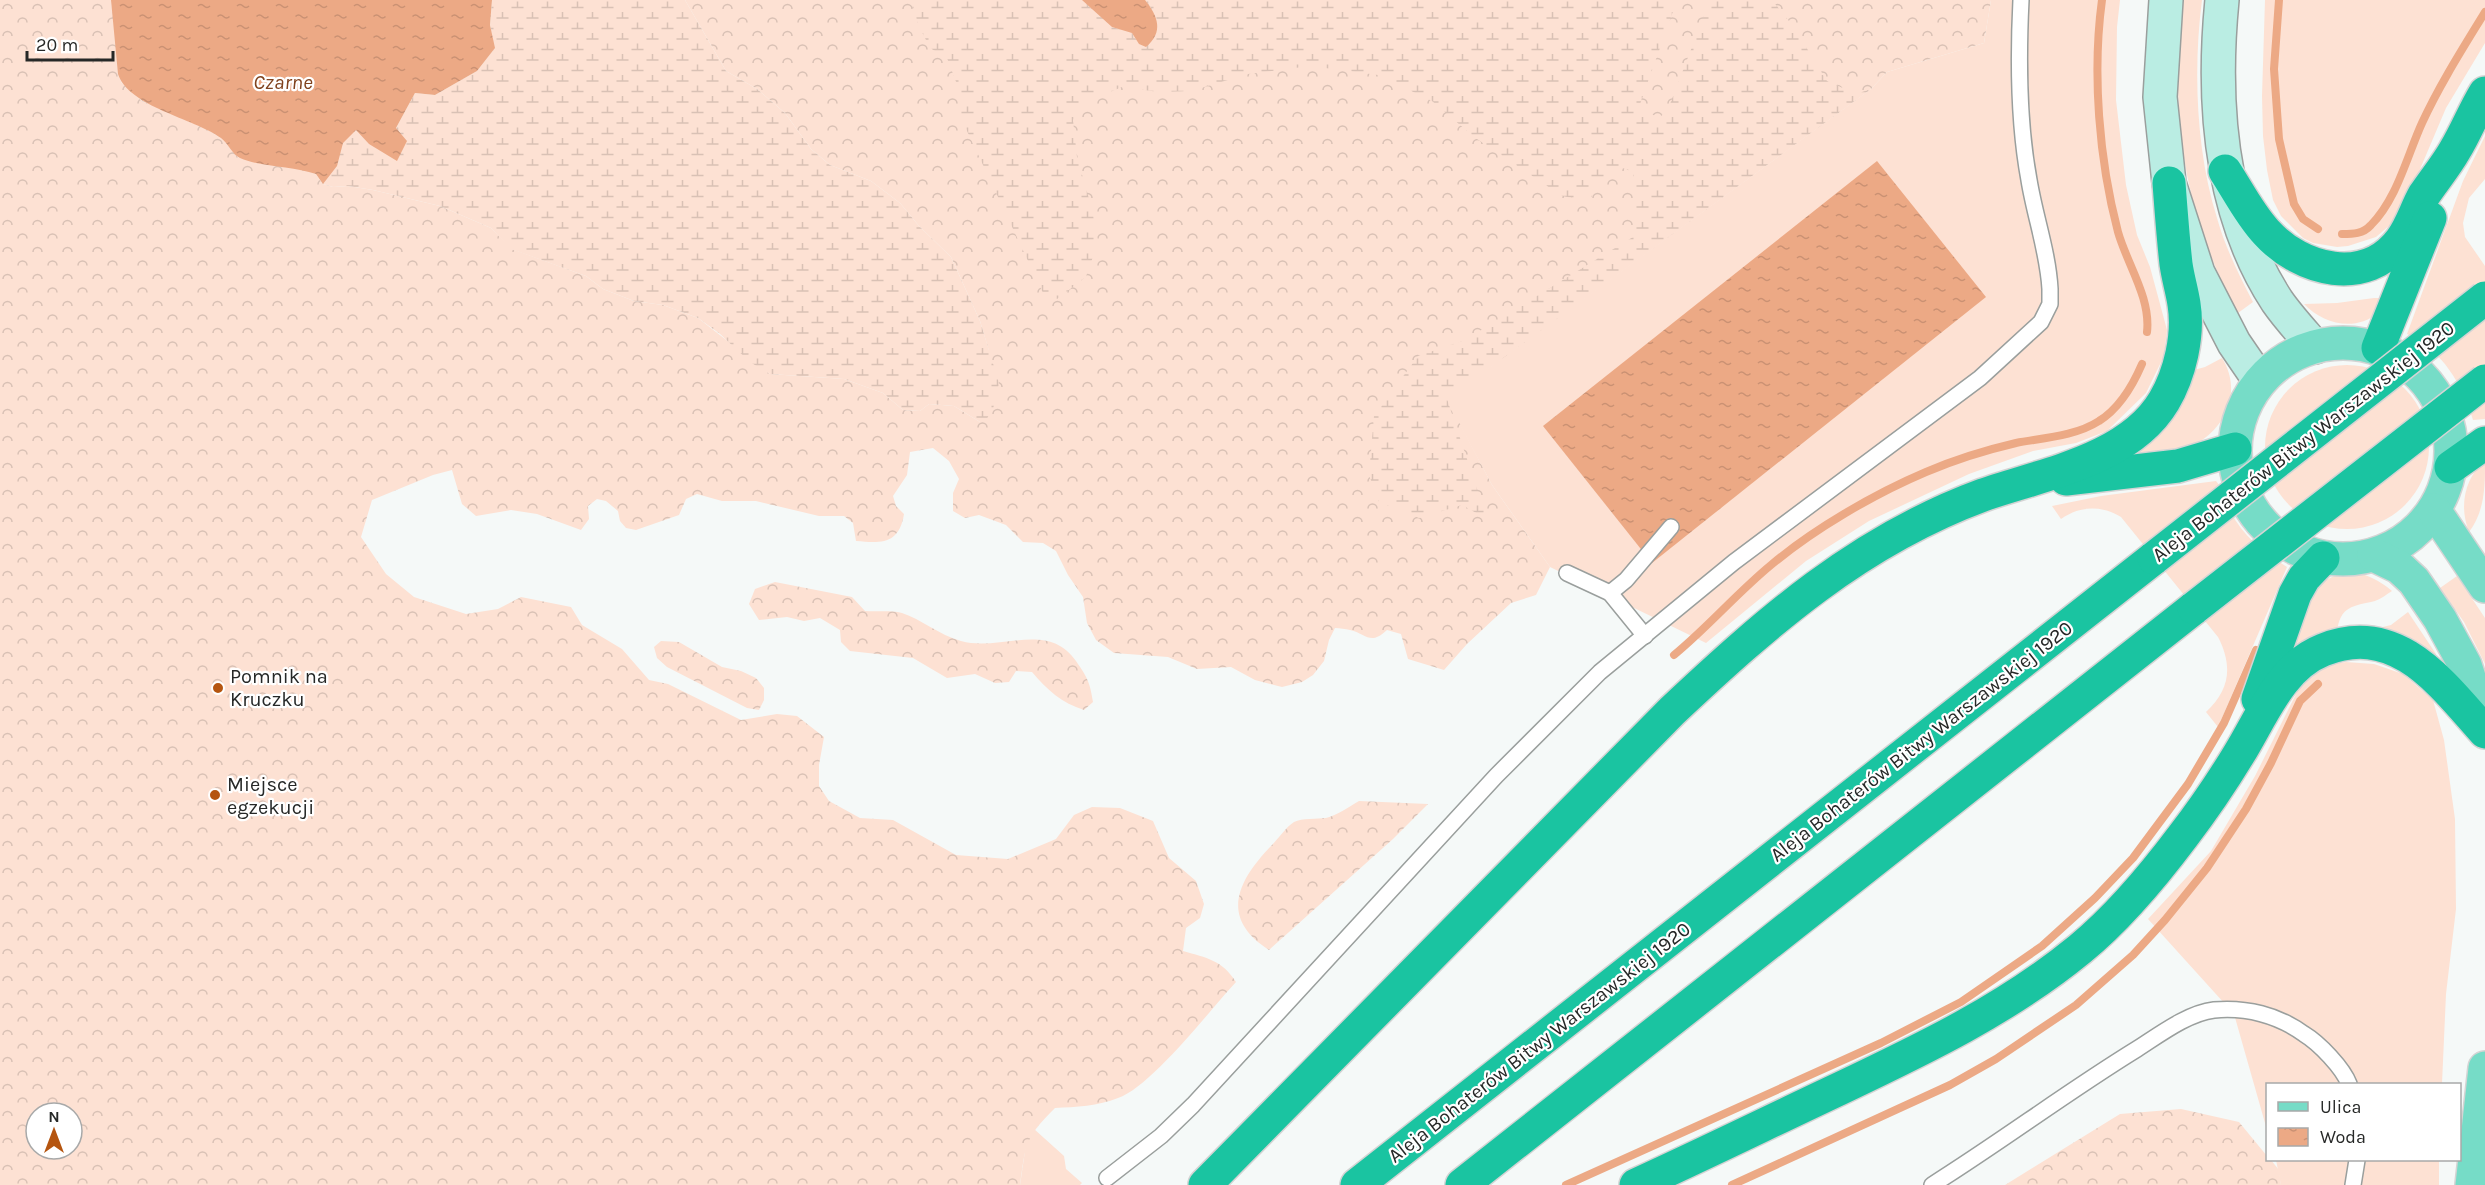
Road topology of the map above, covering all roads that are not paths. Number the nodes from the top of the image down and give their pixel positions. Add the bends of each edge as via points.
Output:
1 (2021, 0) edge
2 (2166, 0) edge
3 (2222, 0) edge
4 (2485, 93) edge
5 (2456, 149) junction
6 (2225, 171) junction
7 (2169, 183) junction
8 (2485, 298) edge
9 (2315, 347) junction
10 (2378, 348) junction
11 (2260, 381) junction
12 (2485, 381) edge
13 (2485, 442) edge
14 (2235, 449) junction
15 (2451, 467) junction
16 (2020, 484) junction
17 (2434, 510) junction
18 (1671, 527) dead end
19 (2374, 555) junction
20 (2323, 558) junction
21 (1567, 573) dead end
22 (2485, 586) edge
23 (1610, 593) junction
24 (1644, 636) junction
25 (2485, 727) edge
26 (2485, 732) edge
27 (2237, 757) junction
28 (2485, 1068) edge
29 (2348, 1083) edge
30 (2357, 1161) edge
31 (1107, 1178) dead end
32 (1204, 1185) edge
33 (1357, 1185) edge
34 (1462, 1185) edge
35 (1636, 1185) edge
36 (1932, 1185) edge
37 (2353, 1185) edge
38 (2472, 1185) edge

1 - 24 lane via 2021,113 2028,179 2050,277 2050,304 2045,315 2030,334 1980,378 1734,562
2 - 7 main road via 2160,97
3 - 6 main road via 2217,96
4 - 5 highway
5 - 6 highway via 2423,197 2402,240 2375,263 2349,269 2321,268 2287,252 2265,232
5 - 10 highway
6 - 9 main road via 2259,267 2283,309
7 - 11 main road via 2198,273 2230,337
7 - 16 highway via 2185,328 2180,361 2164,401 2120,445
8 - 33 highway, Aleja Bohaterów Bitwy Warszawskiej 1920, bridge
9 - 10 main road via 2346,343
9 - 11 main road via 2285,360
10 - 15 main road via 2405,362 2427,382 2438,399 2451,437
11 - 14 main road via 2241,417
12 - 34 highway, bridge
13 - 15 highway
14 - 16 highway via 2178,466
14 - 20 main road via 2238,479 2250,507 2269,531 2294,548
15 - 17 main road
16 - 32 highway via 1952,508 1860,556 1749,639 1664,719
17 - 19 main road via 2398,545
17 - 22 main road
18 - 23 lane
19 - 20 main road via 2349,560
19 - 25 main road via 2399,567 2414,581 2439,619 2465,665
20 - 27 highway via 2295,594
21 - 23 lane
23 - 24 lane
24 - 31 lane via 1600,672 1496,776 1193,1105
26 - 27 highway via 2431,672 2404,653 2376,644 2354,643 2324,649 2290,672
27 - 35 highway via 2183,836 2126,905 2081,948 2024,992 1943,1039
28 - 38 main road
29 - 36 lane via 2322,1049 2299,1030 2257,1011 2213,1010 2178,1023
30 - 37 lane

